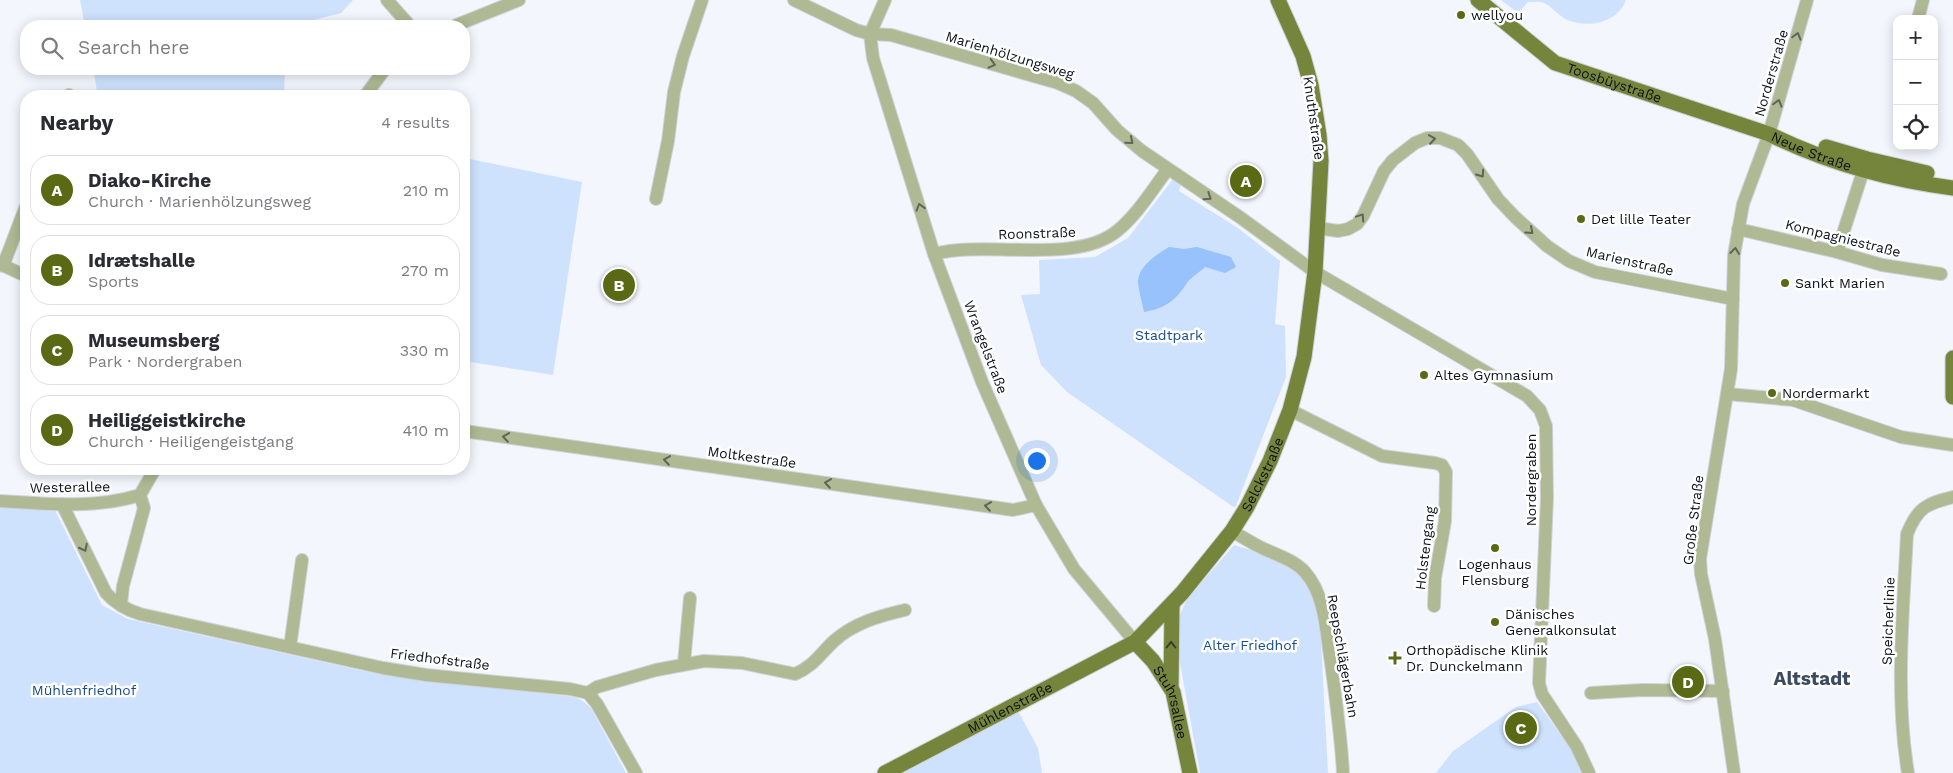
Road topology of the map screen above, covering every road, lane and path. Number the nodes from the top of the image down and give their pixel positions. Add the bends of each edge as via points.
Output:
1 (387, 0) edge
2 (519, 0) edge
3 (702, 0) edge
4 (794, 0) edge
5 (885, 0) edge
6 (1278, 0) edge
7 (1478, 0) edge
8 (1807, 0) edge
9 (1923, 0) edge
10 (1919, 15) edge
11 (405, 20) edge
12 (469, 20) edge
13 (870, 34) junction
14 (381, 75) edge
15 (369, 90) edge
16 (1769, 134) junction
17 (1865, 165) junction
18 (1168, 170) junction
19 (1953, 180) edge
20 (1953, 188) edge
21 (656, 199) dead end
22 (20, 221) edge
23 (1318, 228) junction
24 (1738, 229) junction
25 (1837, 252) junction
26 (934, 254) junction
27 (2, 265) edge
28 (1315, 272) junction
29 (20, 273) edge
30 (1941, 274) dead end
31 (1733, 299) junction
32 (1953, 358) edge
33 (1728, 394) junction
34 (1953, 397) edge
35 (1290, 410) junction
36 (470, 432) edge
37 (1953, 445) edge
38 (152, 475) edge
39 (140, 495) junction
40 (1953, 497) edge
41 (0, 501) edge
42 (62, 504) junction
43 (1036, 505) junction
44 (1232, 531) junction
45 (302, 560) dead end
46 (690, 598) dead end
47 (121, 604) junction
48 (1172, 604) junction
49 (1434, 606) dead end
50 (905, 610) dead end
51 (1135, 642) junction
52 (290, 647) junction
53 (684, 663) junction
54 (1171, 687) junction
55 (1723, 691) junction
56 (588, 693) junction
57 (1591, 693) dead end
58 (636, 773) edge
59 (885, 773) edge
60 (1190, 773) edge
61 (1342, 773) edge
62 (1589, 773) edge
63 (1734, 773) edge
64 (1908, 773) edge

1 - 11 street
2 - 12 street
3 - 21 street via 674,92
4 - 13 street, Marienhölzungsweg via 843,25
5 - 13 street
6 - 23 main road, Knuthstraße via 1304,56 1311,85 1321,161
7 - 16 main road, Toosbüystraße via 1555,62
16 -> 8 street, Norderstraße
9 - 10 street
13 -> 18 street, Marienhölzungsweg via 891,35 1076,91 1093,103 1117,130
26 -> 13 street, Wrangelstraße via 873,58
14 - 15 street
16 - 17 main road, Neue Straße via 1797,148
16 - 24 street, Norderstraße via 1743,204
17 - 19 main road, Neue Straße
17 - 20 main road, Neue Straße
17 - 25 street
18 - 26 street, Roonstraße via 1129,219 1101,242 1072,248 956,250
18 -> 28 street, Marienhölzungsweg
22 - 27 street
23 - 28 main road, Knuthstraße
23 -> 31 street, Marienstraße via 1338,231 1357,224 1393,160 1415,143 1427,138 1440,138 1450,140 1467,154 1515,217 1570,261 1595,272
24 - 25 street, Kompagniestraße
31 -> 24 street, Norderstraße
25 - 30 street, Kompagniestraße via 1882,265
26 - 43 street, Wrangelstraße via 982,382
27 - 29 street
28 - 35 main road, Selckstraße via 1304,357
28 - 62 street, Nordergraben via 1510,385 1540,410 1546,426 1547,498 1539,683 1542,694 1577,746
31 - 33 street, Große Straße
32 - 34 main road
33 - 37 street via 1793,400 1900,437
33 - 55 street, Große Straße via 1700,559
35 - 44 main road, Selckstraße via 1270,461
35 - 49 street, Holstengang via 1382,456 1442,465 1446,472 1445,521 1435,578
43 -> 36 street, Moltkestraße via 1013,510
38 - 39 street
39 - 42 street, Westerallee via 119,501
39 - 47 street via 144,508
40 - 64 street, Speicherlinie via 1931,502 1921,509 1907,534 1901,676
41 - 42 street, Westerallee
42 -> 47 street, Friedhofstraße via 106,593
43 - 51 street, Wrangelstraße via 1074,569
44 - 48 main road, Selckstraße
44 - 61 street, Reepschlägerbahn via 1288,559 1314,584 1327,637 1340,730
45 - 52 street
46 - 53 street
47 - 52 street, Friedhofstraße via 140,614
48 - 51 main road, Selckstraße
54 -> 48 main road
50 - 53 street via 877,616 858,625 834,641 815,663 795,674 724,661
51 - 54 main road, Stuhrsallee
51 - 59 main road, Mühlenstraße
52 - 56 street, Friedhofstraße via 426,675
53 - 56 street via 610,683
54 - 60 main road, Stuhrsallee
55 - 57 street
55 - 63 street, Große Straße
56 - 58 street

